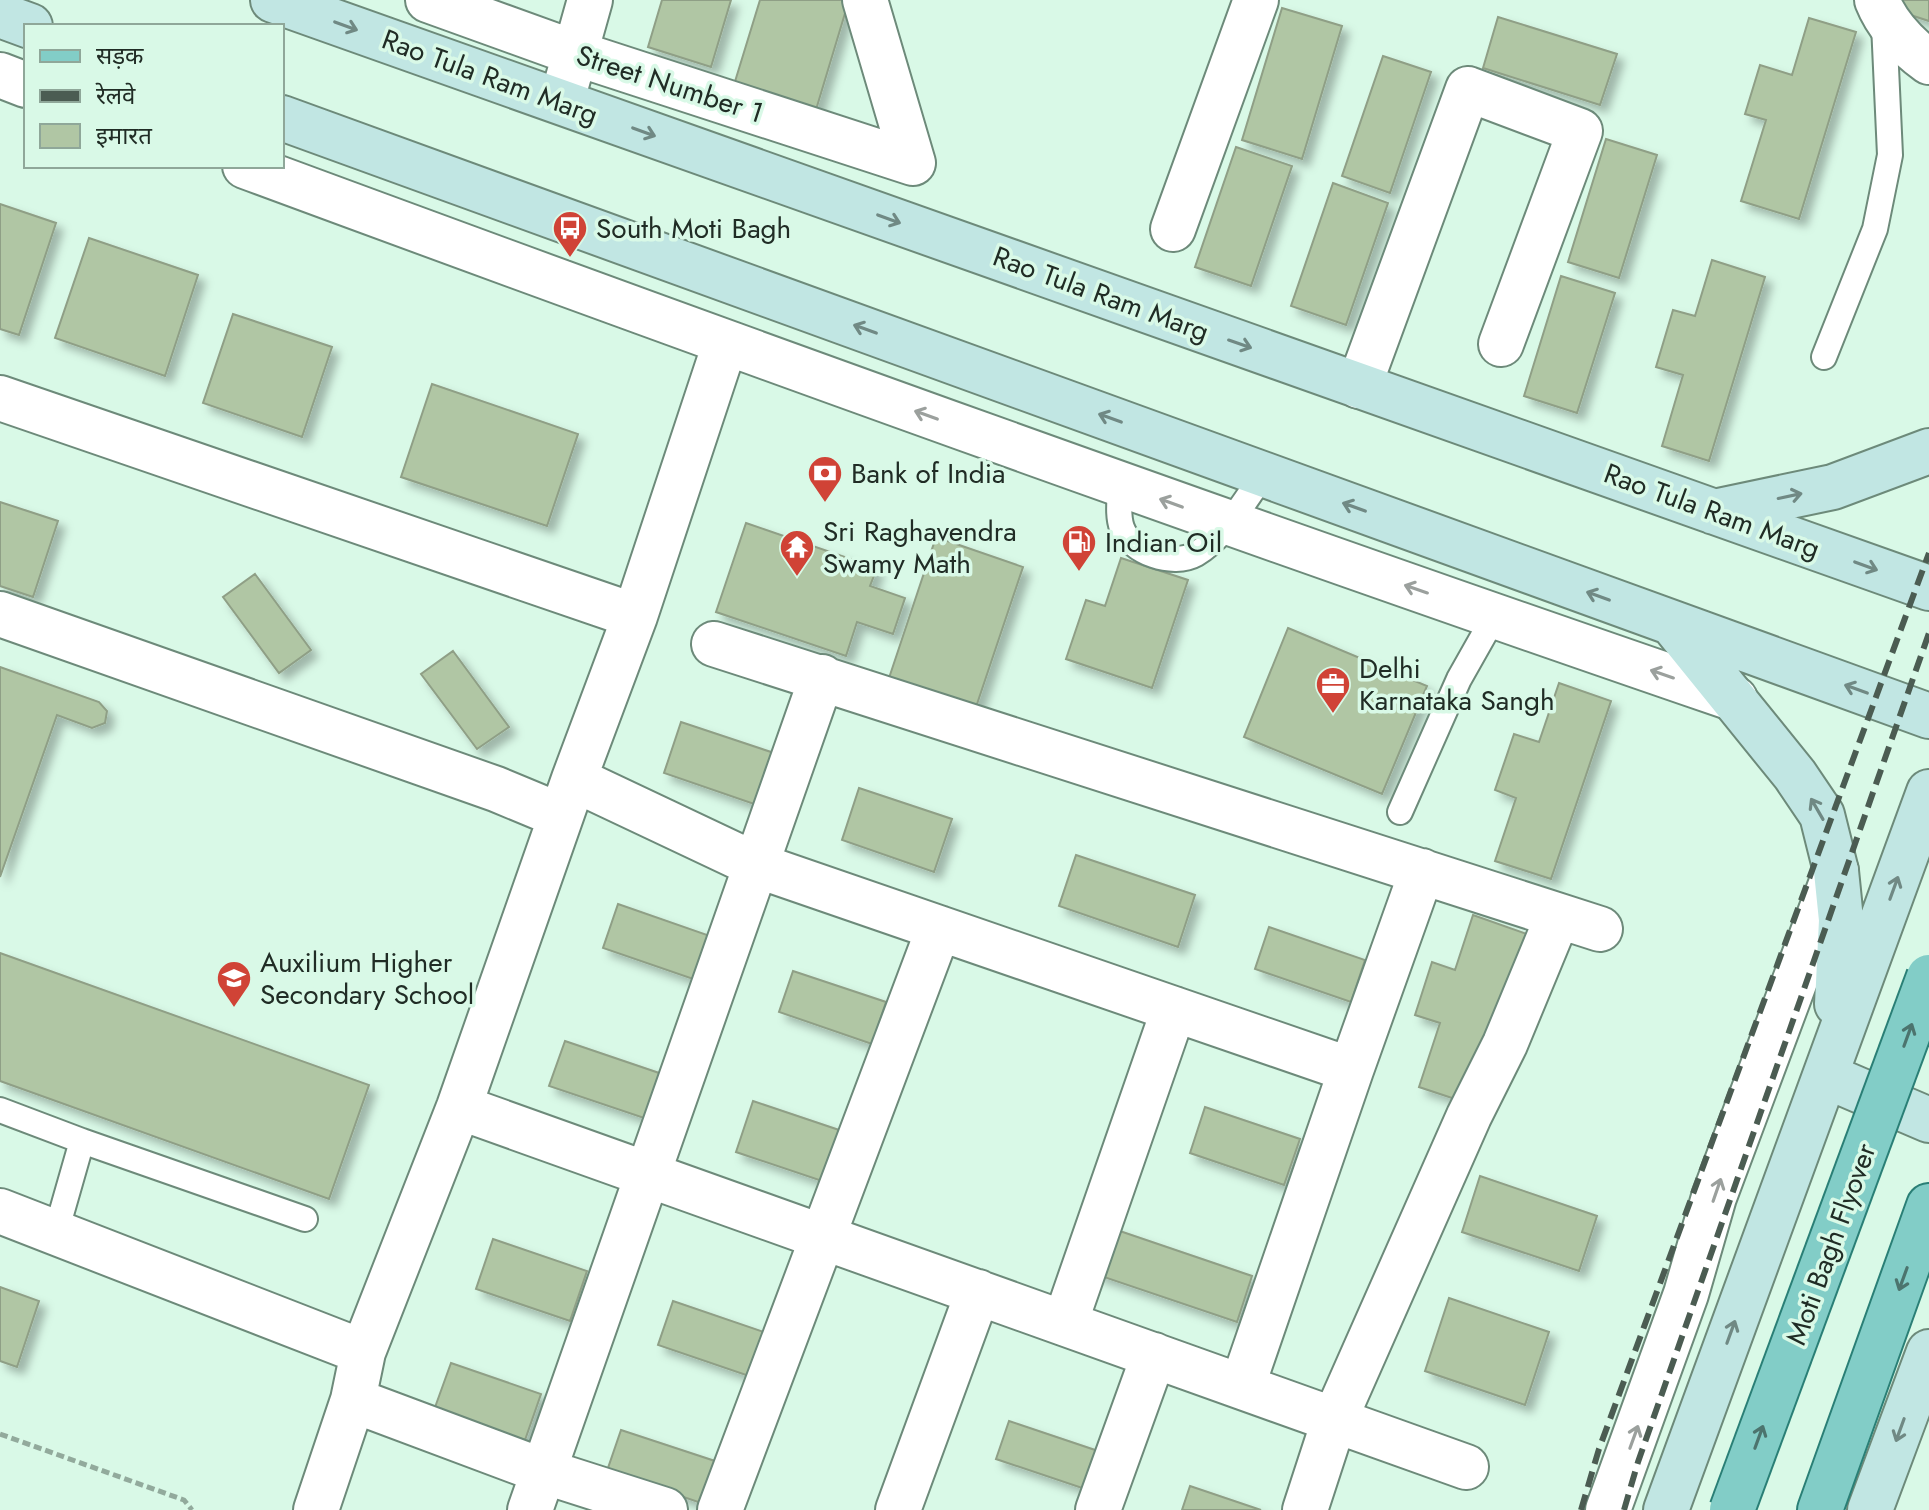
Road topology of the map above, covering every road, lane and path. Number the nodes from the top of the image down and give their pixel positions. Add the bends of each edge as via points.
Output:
1 (273, 0) edge
2 (428, 0) edge
3 (590, 0) edge
4 (865, 0) edge
5 (1256, 0) edge
6 (1880, 7) edge
7 (0, 15) edge
8 (25, 24) edge
9 (575, 53) junction
10 (1929, 62) edge
11 (0, 75) edge
12 (24, 84) edge
13 (561, 102) junction
14 (284, 119) edge
15 (250, 168) edge
16 (1173, 229) dead end
17 (725, 344) junction
18 (1501, 344) dead end
19 (1824, 357) dead end
20 (1359, 386) junction
21 (0, 398) edge
22 (1929, 451) edge
23 (1264, 474) junction
24 (1714, 512) junction
25 (1228, 523) junction
26 (1929, 588) edge
27 (0, 614) edge
28 (635, 616) junction
29 (1494, 617) junction
30 (1672, 622) junction
31 (714, 644) dead end
32 (822, 677) junction
33 (1735, 699) junction
34 (1929, 716) edge
35 (1929, 792) edge
36 (567, 798) junction
37 (1400, 812) dead end
38 (756, 865) junction
39 (1422, 871) junction
40 (1836, 871) junction
41 (1558, 916) junction
42 (939, 928) junction
43 (1600, 929) dead end
44 (1929, 977) edge
45 (1174, 1009) junction
46 (1831, 1063) junction
47 (1351, 1070) junction
48 (459, 1107) junction
49 (0, 1110) edge
50 (1929, 1120) edge
51 (82, 1141) junction
52 (648, 1174) junction
53 (1929, 1206) edge
54 (0, 1211) edge
55 (305, 1219) dead end
56 (56, 1232) junction
57 (824, 1237) junction
58 (978, 1292) junction
59 (1065, 1323) junction
60 (363, 1352) junction
61 (1154, 1355) junction
62 (1929, 1355) edge
63 (1242, 1387) junction
64 (353, 1400) junction
65 (1334, 1421) junction
66 (0, 1434) edge
67 (1466, 1467) dead end
68 (537, 1491) edge
69 (192, 1510) edge
70 (316, 1510) edge
71 (665, 1510) edge
72 (720, 1510) edge
73 (898, 1510) edge
74 (1098, 1510) edge
75 (1305, 1510) edge
76 (1608, 1510) edge
77 (1666, 1510) edge
78 (1732, 1510) edge
79 (1820, 1510) edge
80 (1870, 1510) edge

1 -> 13 main road, Rao Tula Ram Marg
2 - 9 street, Street Number 1
3 - 9 street
4 - 9 street, Street Number 1 via 913,163
5 - 16 street
6 - 10 street via 1893,29
6 - 19 lane via 1890,155 1875,229
7 - 8 main road
9 - 13 street
11 - 12 street
13 -> 20 main road, Rao Tula Ram Marg
23 -> 14 main road
15 - 17 street
25 -> 17 street
17 - 28 street
18 - 20 street via 1580,131 1468,89
20 - 24 main road, Rao Tula Ram Marg
21 - 28 street
24 -> 22 main road via 1833,487
23 - 25 lane
30 -> 23 main road
24 -> 26 main road, Rao Tula Ram Marg
29 -> 25 street
27 - 36 street via 496,789
28 - 36 street
33 -> 29 street
29 - 37 lane via 1459,679
30 - 33 main road
34 -> 30 main road
31 - 32 street
32 - 38 street
32 - 39 street
40 -> 33 main road via 1822,815
46 -> 35 main road
36 - 38 street
36 - 48 street
38 - 42 street
38 - 52 street
39 - 41 street
39 - 47 street
40 - 46 main road via 1841,920
76 -> 40 street via 1686,1294 1714,1197
41 - 43 street
41 - 65 street
42 - 45 street
42 - 57 street
78 -> 44 main road, Moti Bagh Flyover, bridge
45 - 47 street
45 - 59 street
46 - 50 main road
77 -> 46 main road
47 - 63 street
48 - 52 street
48 - 60 street
49 - 51 lane
51 - 55 lane
51 - 56 lane
52 - 57 street
52 - 68 street
53 -> 79 main road
54 - 56 street
56 - 60 street
57 - 58 street
57 - 72 street
58 - 59 street
58 - 73 street
59 - 61 street
60 - 64 street
61 - 63 street
61 - 74 street
62 -> 80 main road
63 - 65 street
64 - 68 street
64 - 70 street
65 - 67 street
65 - 75 street
66 - 69 path via 184,1500
68 - 71 street

